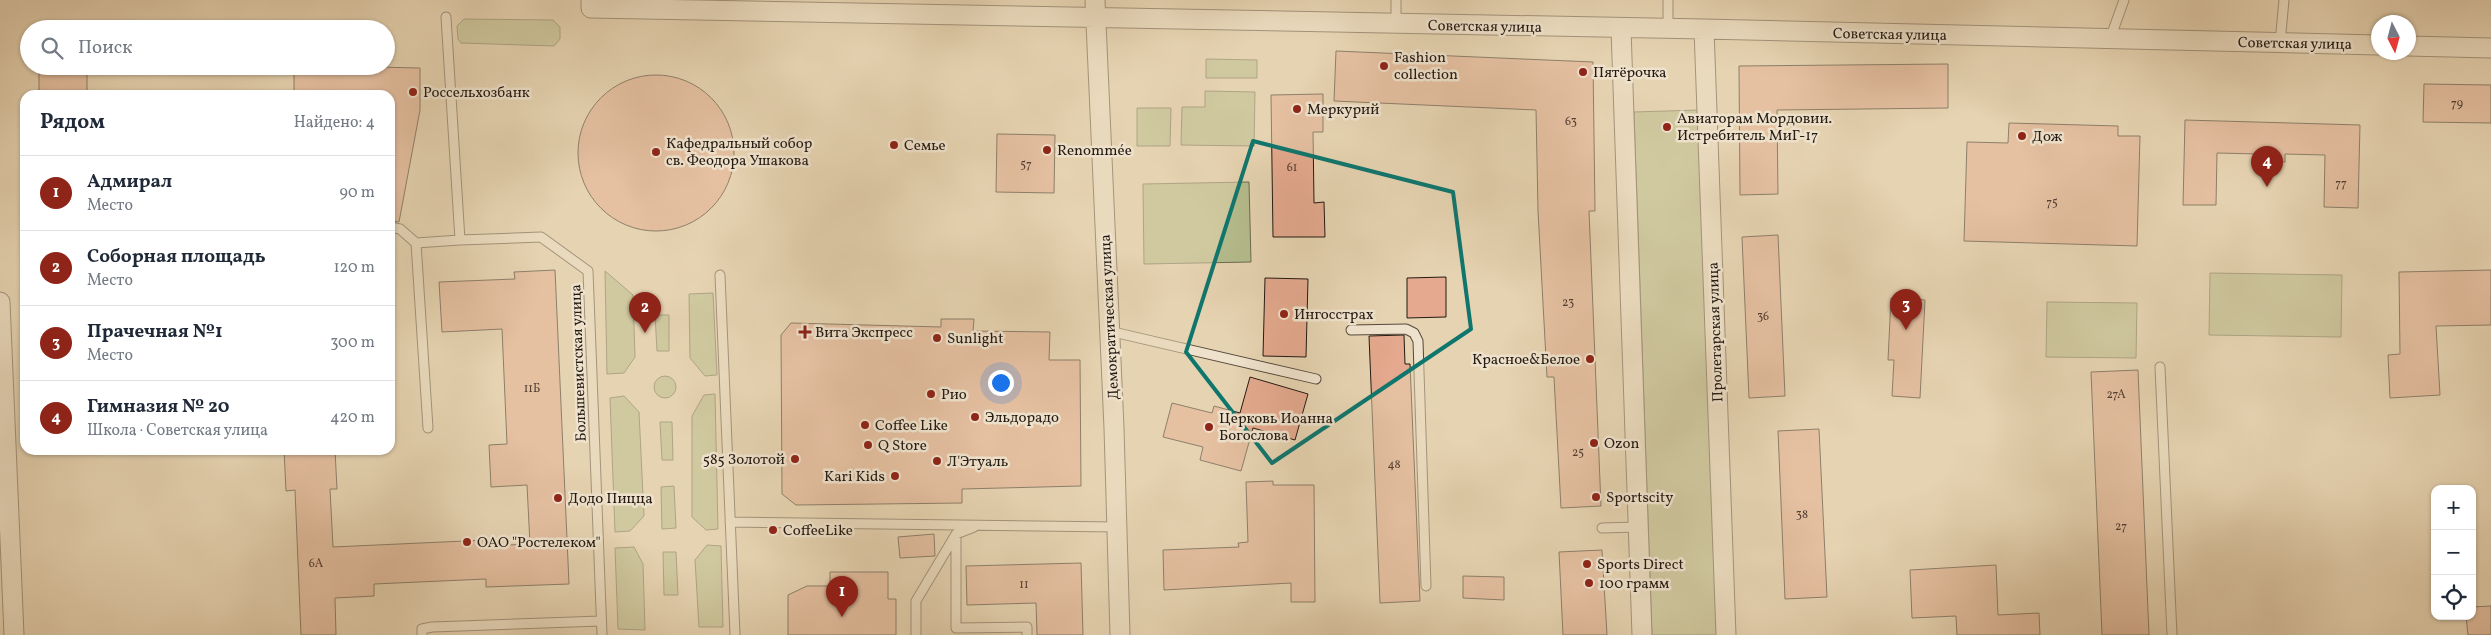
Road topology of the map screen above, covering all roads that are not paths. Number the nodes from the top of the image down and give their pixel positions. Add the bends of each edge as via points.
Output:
1 (1396, 0) edge
2 (1668, 0) edge
3 (2124, 0) edge
4 (2284, 0) edge
5 (591, 4) edge
6 (741, 6) edge
7 (1095, 9) edge
8 (446, 17) dead end
9 (1396, 24) junction
10 (1621, 29) junction
11 (1668, 29) junction
12 (1704, 29) junction
13 (2110, 39) junction
14 (2280, 43) junction
15 (2371, 45) edge
16 (2416, 46) edge
17 (2491, 48) edge
18 (395, 228) edge
19 (460, 240) junction
20 (416, 243) junction
21 (720, 275) dead end
22 (0, 302) edge
23 (1351, 330) dead end
24 (1109, 331) junction
25 (2160, 367) dead end
26 (1316, 379) dead end
27 (428, 428) dead end
28 (4, 491) edge
29 (730, 522) junction
30 (978, 525) junction
31 (1117, 527) junction
32 (1638, 527) junction
33 (1602, 528) dead end
34 (956, 534) junction
35 (1426, 586) dead end
36 (601, 621) junction
37 (510, 624) junction
38 (14, 635) edge
39 (422, 635) edge
40 (510, 635) edge
41 (602, 635) edge
42 (734, 635) edge
43 (916, 635) edge
44 (1027, 635) edge
45 (1120, 635) edge
46 (1642, 635) edge
47 (1726, 635) edge
48 (2172, 635) edge

1 - 9 lane
2 - 11 lane
3 - 13 lane
4 - 14 lane
5 - 6 street, Советская улица
6 - 7 street, Советская улица
7 - 9 street, Советская улица
7 - 24 street, Демократическая улица
8 - 19 lane
9 - 10 street, Советская улица
10 - 11 street, Советская улица
10 - 32 street
11 - 12 street, Советская улица
12 - 13 street, Советская улица
12 - 47 street, Пролетарская улица
13 - 14 street, Советская улица
14 - 15 street, Советская улица
16 - 17 street
18 - 20 lane
19 - 20 lane
19 - 36 lane, Большевистская улица via 541,237 588,271
20 - 27 lane
21 - 29 lane
22 - 28 street
23 - 35 lane via 1406,328 1418,341
24 - 26 lane
24 - 31 street, Демократическая улица
25 - 48 lane
28 - 38 street
29 - 30 lane
29 - 42 lane
30 - 31 lane
30 - 34 lane
31 - 45 street, Демократическая улица
32 - 33 lane
32 - 46 street
34 - 43 lane via 916,601
34 - 44 lane via 956,628 1027,627
36 - 37 lane
36 - 41 lane, Большевистская улица
37 - 39 lane via 432,627 422,629
37 - 40 lane

